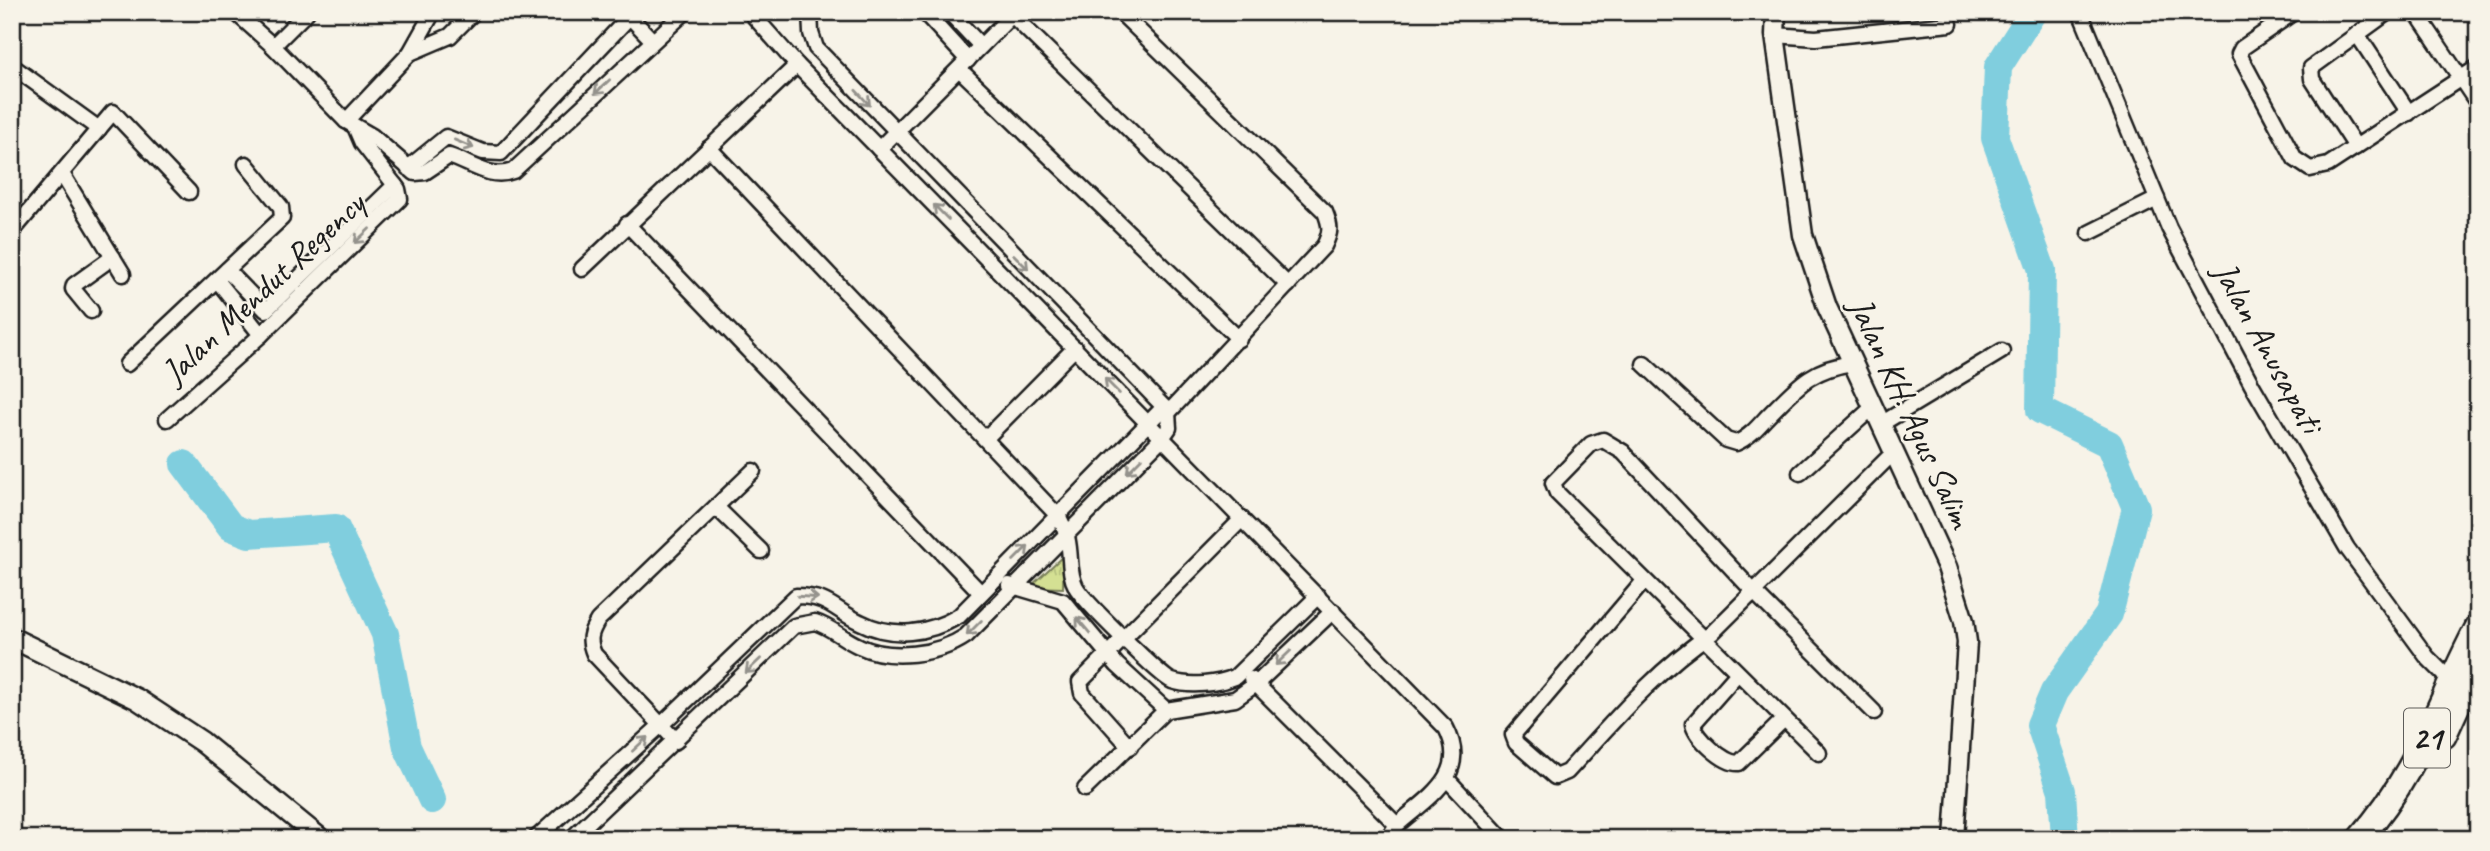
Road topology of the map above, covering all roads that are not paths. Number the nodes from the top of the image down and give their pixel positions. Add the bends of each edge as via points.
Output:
1 (235, 12) edge
2 (307, 12) edge
3 (433, 12) edge
4 (474, 12) edge
5 (685, 12) edge
6 (750, 12) edge
7 (810, 12) edge
8 (924, 12) edge
9 (949, 12) edge
10 (1120, 12) edge
11 (1776, 12) edge
12 (2080, 12) edge
13 (2294, 12) edge
14 (2388, 12) edge
15 (2416, 12) edge
16 (1014, 14) edge
17 (632, 15) edge
18 (1950, 24) dead end
19 (2357, 34) junction
20 (1775, 35) junction
21 (652, 40) junction
22 (273, 46) junction
23 (981, 46) junction
24 (410, 53) junction
25 (963, 64) junction
26 (797, 65) junction
27 (12, 66) edge
28 (2478, 67) edge
29 (2461, 79) junction
30 (2478, 104) edge
31 (2409, 113) junction
32 (351, 125) junction
33 (99, 129) junction
34 (895, 133) junction
35 (2356, 147) junction
36 (709, 148) junction
37 (879, 149) junction
38 (246, 163) dead end
39 (408, 168) junction
40 (62, 174) junction
41 (395, 185) junction
42 (189, 192) dead end
43 (2157, 199) junction
44 (627, 224) junction
45 (12, 226) edge
46 (2089, 233) dead end
47 (113, 257) junction
48 (582, 269) dead end
49 (123, 274) dead end
50 (222, 275) junction
51 (1288, 285) junction
52 (265, 310) junction
53 (92, 311) dead end
54 (251, 323) junction
55 (261, 335) junction
56 (1239, 339) junction
57 (1075, 348) junction
58 (2002, 351) dead end
59 (1853, 363) junction
60 (127, 364) dead end
61 (1644, 364) dead end
62 (1873, 407) junction
63 (1166, 410) junction
64 (167, 419) dead end
65 (1150, 424) junction
66 (1881, 424) junction
67 (1162, 438) junction
68 (985, 439) junction
69 (1895, 452) junction
70 (753, 471) dead end
71 (1800, 473) dead end
72 (716, 507) junction
73 (1058, 516) junction
74 (1242, 519) junction
75 (1068, 532) junction
76 (761, 551) dead end
77 (999, 575) junction
78 (1644, 581) junction
79 (1076, 587) junction
80 (1013, 588) junction
81 (980, 592) junction
82 (1754, 592) junction
83 (1318, 596) junction
84 (1062, 601) junction
85 (1333, 611) junction
86 (2478, 626) edge
87 (1123, 636) junction
88 (12, 638) edge
89 (1702, 639) junction
90 (1106, 653) junction
91 (2478, 662) edge
92 (1242, 673) junction
93 (1737, 674) junction
94 (1256, 684) junction
95 (2458, 687) junction
96 (1166, 709) junction
97 (1874, 712) dead end
98 (1784, 719) junction
99 (661, 725) junction
100 (676, 741) junction
101 (1130, 747) junction
102 (1819, 753) dead end
103 (1447, 780) junction
104 (1085, 789) dead end
105 (1397, 825) junction
106 (321, 839) edge
107 (535, 839) edge
108 (571, 839) edge
109 (1387, 839) edge
110 (1503, 839) edge
111 (1954, 839) edge
112 (2359, 839) edge
113 (2380, 839) edge

1 - 22 street
2 - 22 street
3 - 24 street
4 - 24 street via 450,36
5 - 21 street
6 - 26 street
7 -> 34 street via 816,48
8 - 25 street
9 - 23 street
10 - 51 street via 1325,212 1331,233
11 - 20 street, Jalan KH. Agus Salim
12 - 43 street, Jalan Anusapati
13 - 35 street via 2239,54 2302,166 2328,165
14 - 19 street
15 - 29 street
16 - 23 street
16 - 51 street
17 - 21 street
39 -> 17 street via 446,137 483,152 501,153
18 - 20 street via 1816,38
19 - 31 street
19 - 35 street via 2313,64 2310,72
20 - 59 street, Jalan KH. Agus Salim via 1803,235 1827,307
21 -> 39 street via 513,171 493,175 449,156 421,174
22 - 32 street
23 - 25 street
24 - 32 street
25 - 34 street
25 - 56 street
26 - 36 street
26 - 37 street
27 - 33 street
28 - 29 street
29 - 30 street
29 - 31 street
31 - 35 street
32 - 39 street via 372,136
32 - 41 street
33 - 40 street
33 - 42 street via 115,112
34 - 37 street
34 -> 63 street
36 - 44 street
36 - 68 street
57 -> 37 street
38 - 50 street via 281,207 282,218
40 - 45 street via 16,227
40 - 47 street
41 - 52 street, Jalan Mendut Regency
41 -> 55 street, Jalan Mendut Regency via 400,199
43 - 46 street
43 - 95 street, Jalan Anusapati via 2252,385 2347,548 2427,657
44 - 48 street
44 - 81 street
47 - 49 street
47 - 53 street via 74,285
50 - 52 street, Jalan Mendut Regency
50 - 54 street
50 - 60 street
51 - 56 street
52 - 54 street
54 - 55 street
55 - 64 street, Jalan Mendut Regency
56 - 63 street
65 -> 57 street
57 - 68 street
58 - 66 street
59 - 61 street via 1828,366 1807,376 1749,436 1736,443 1726,440
59 - 62 street, Jalan KH. Agus Salim
62 - 66 street, Jalan KH. Agus Salim
62 - 71 street
63 - 65 street
63 - 67 street via 1169,428
65 - 67 street
65 - 73 street
66 - 69 street, Jalan KH. Agus Salim
67 - 74 street
67 -> 75 street
68 - 73 street
69 - 82 street
69 - 111 street, Jalan KH. Agus Salim via 1947,567 1966,632
70 - 72 street
72 - 76 street
72 - 99 street via 598,620 589,642 594,654
73 - 75 street
77 -> 73 street
74 - 83 street
74 - 87 street
75 - 79 street
75 - 80 street
77 - 80 street
77 - 81 street
78 - 82 street via 1554,487 1598,440 1623,452
78 - 89 street
78 - 89 street via 1520,725 1513,736 1516,743 1555,777 1561,776 1648,684
79 - 84 street
79 - 87 street
80 - 84 street
80 -> 100 street via 966,636 952,646 926,652 880,652 862,648 815,622 794,626
99 -> 81 street via 796,596 821,598 860,622 894,634 942,625 959,616
82 - 89 street
82 - 97 street
83 - 85 street
83 - 92 street
90 -> 84 street
85 -> 94 street
85 - 103 street via 1446,728 1454,751
86 - 95 highway, 21
87 - 90 street
87 - 92 street via 1171,681 1220,683
88 - 106 main road via 137,699 202,743
89 - 93 street
90 - 96 street
90 - 101 street via 1078,685
91 - 95 highway, 21
92 - 94 street
93 - 98 street
93 - 98 street via 1693,724 1706,742 1728,762 1739,763
94 - 96 street via 1236,699
94 - 105 street
95 - 112 highway, 21 via 2403,782
95 - 113 highway, 21 via 2433,757
96 - 101 street
98 - 102 street
99 - 100 street
107 -> 99 street
100 - 108 street
101 - 104 street
103 - 105 street
103 - 110 street
105 - 109 street

